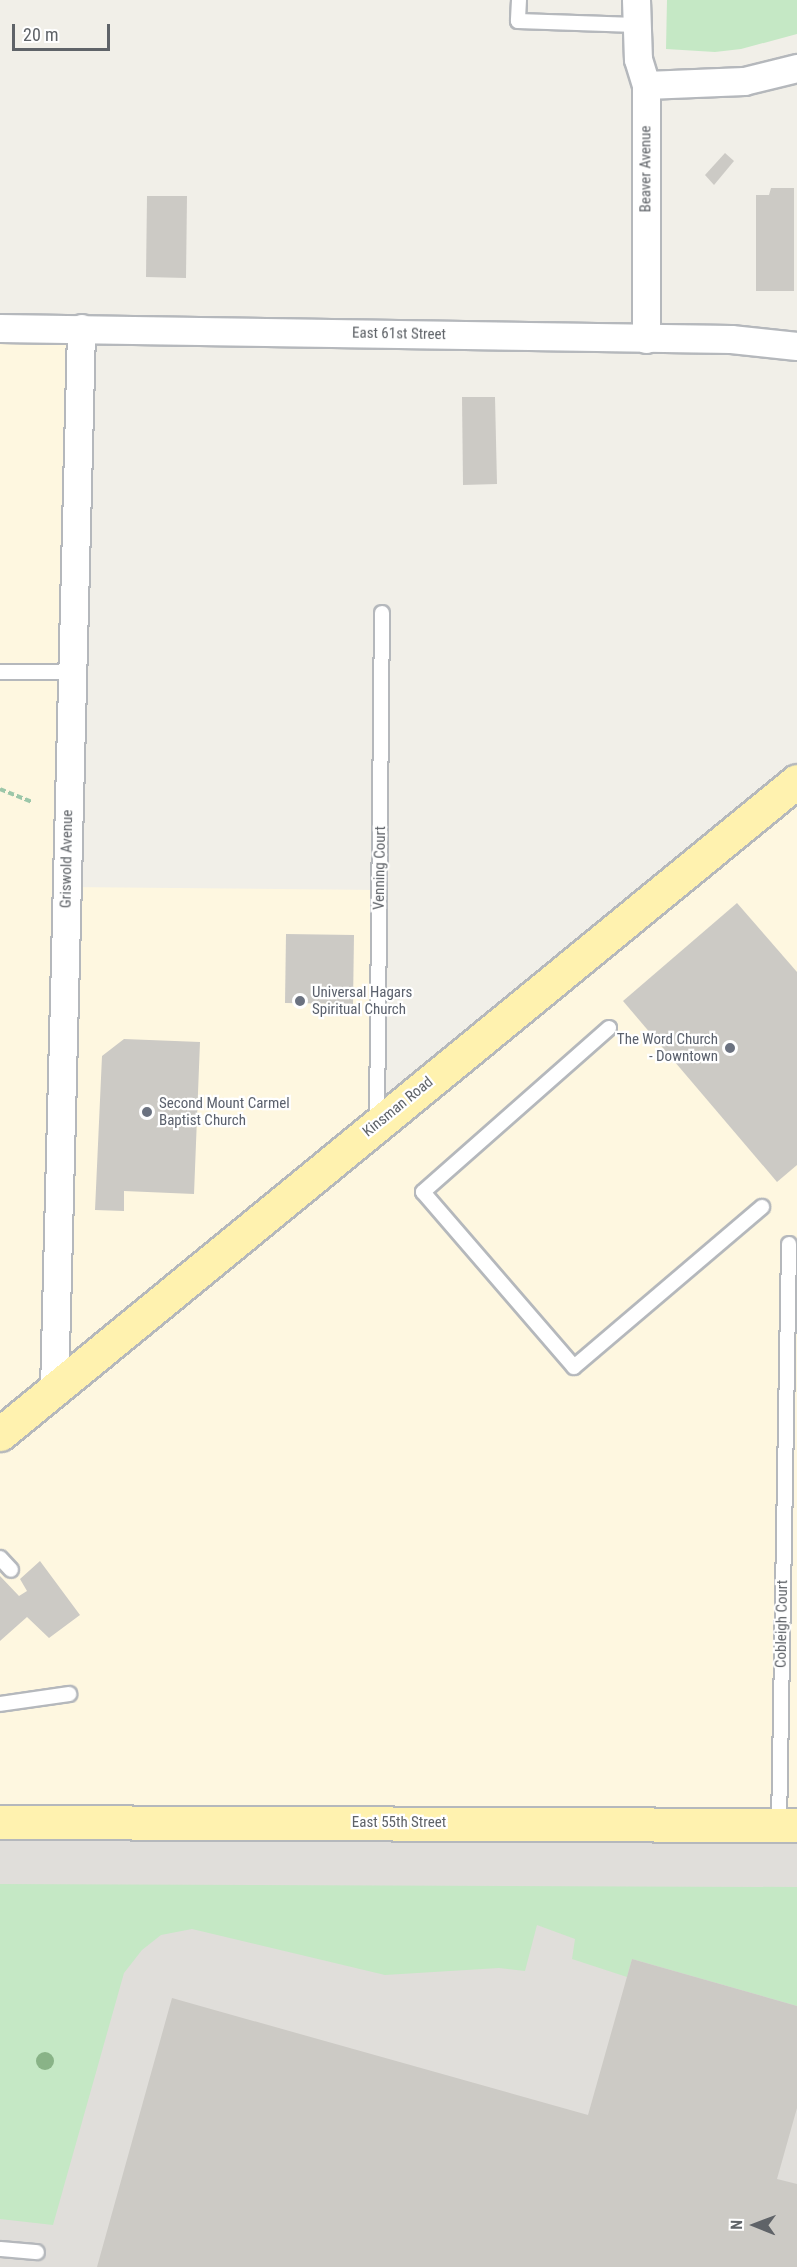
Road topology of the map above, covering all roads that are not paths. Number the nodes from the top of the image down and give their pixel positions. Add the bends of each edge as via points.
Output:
1 (519, 0) edge
2 (636, 13) edge
3 (797, 68) edge
4 (645, 85) junction
5 (0, 328) edge
6 (81, 328) junction
7 (646, 339) junction
8 (797, 346) edge
9 (382, 613) dead end
10 (0, 672) edge
11 (71, 672) junction
12 (797, 782) edge
13 (609, 1028) dead end
14 (377, 1123) junction
15 (762, 1207) dead end
16 (789, 1244) dead end
17 (54, 1390) junction
18 (0, 1434) edge
19 (0, 1558) edge
20 (10, 1570) dead end
21 (69, 1694) dead end
22 (0, 1704) edge
23 (0, 1822) edge
24 (788, 1825) edge
25 (0, 2249) edge
26 (37, 2252) dead end

1 - 2 lane via 518,21
2 - 4 street, Beaver Avenue via 638,59
3 - 4 street via 727,83
4 - 7 street, Beaver Avenue
5 - 6 street, East 61st Street
6 - 7 street, East 61st Street
6 - 11 street, Griswold Avenue
7 - 8 street, East 61st Street via 731,339
9 - 14 lane, Venning Court
10 - 11 lane
11 - 17 street, Griswold Avenue
12 - 14 main road, Kinsman Road
13 - 15 lane via 423,1192 574,1367
14 - 17 main road, Kinsman Road
16 - 24 lane, Cobleigh Court
17 - 18 main road, Kinsman Road
19 - 20 lane
21 - 22 lane
23 - 24 main road, East 55th Street
25 - 26 lane

